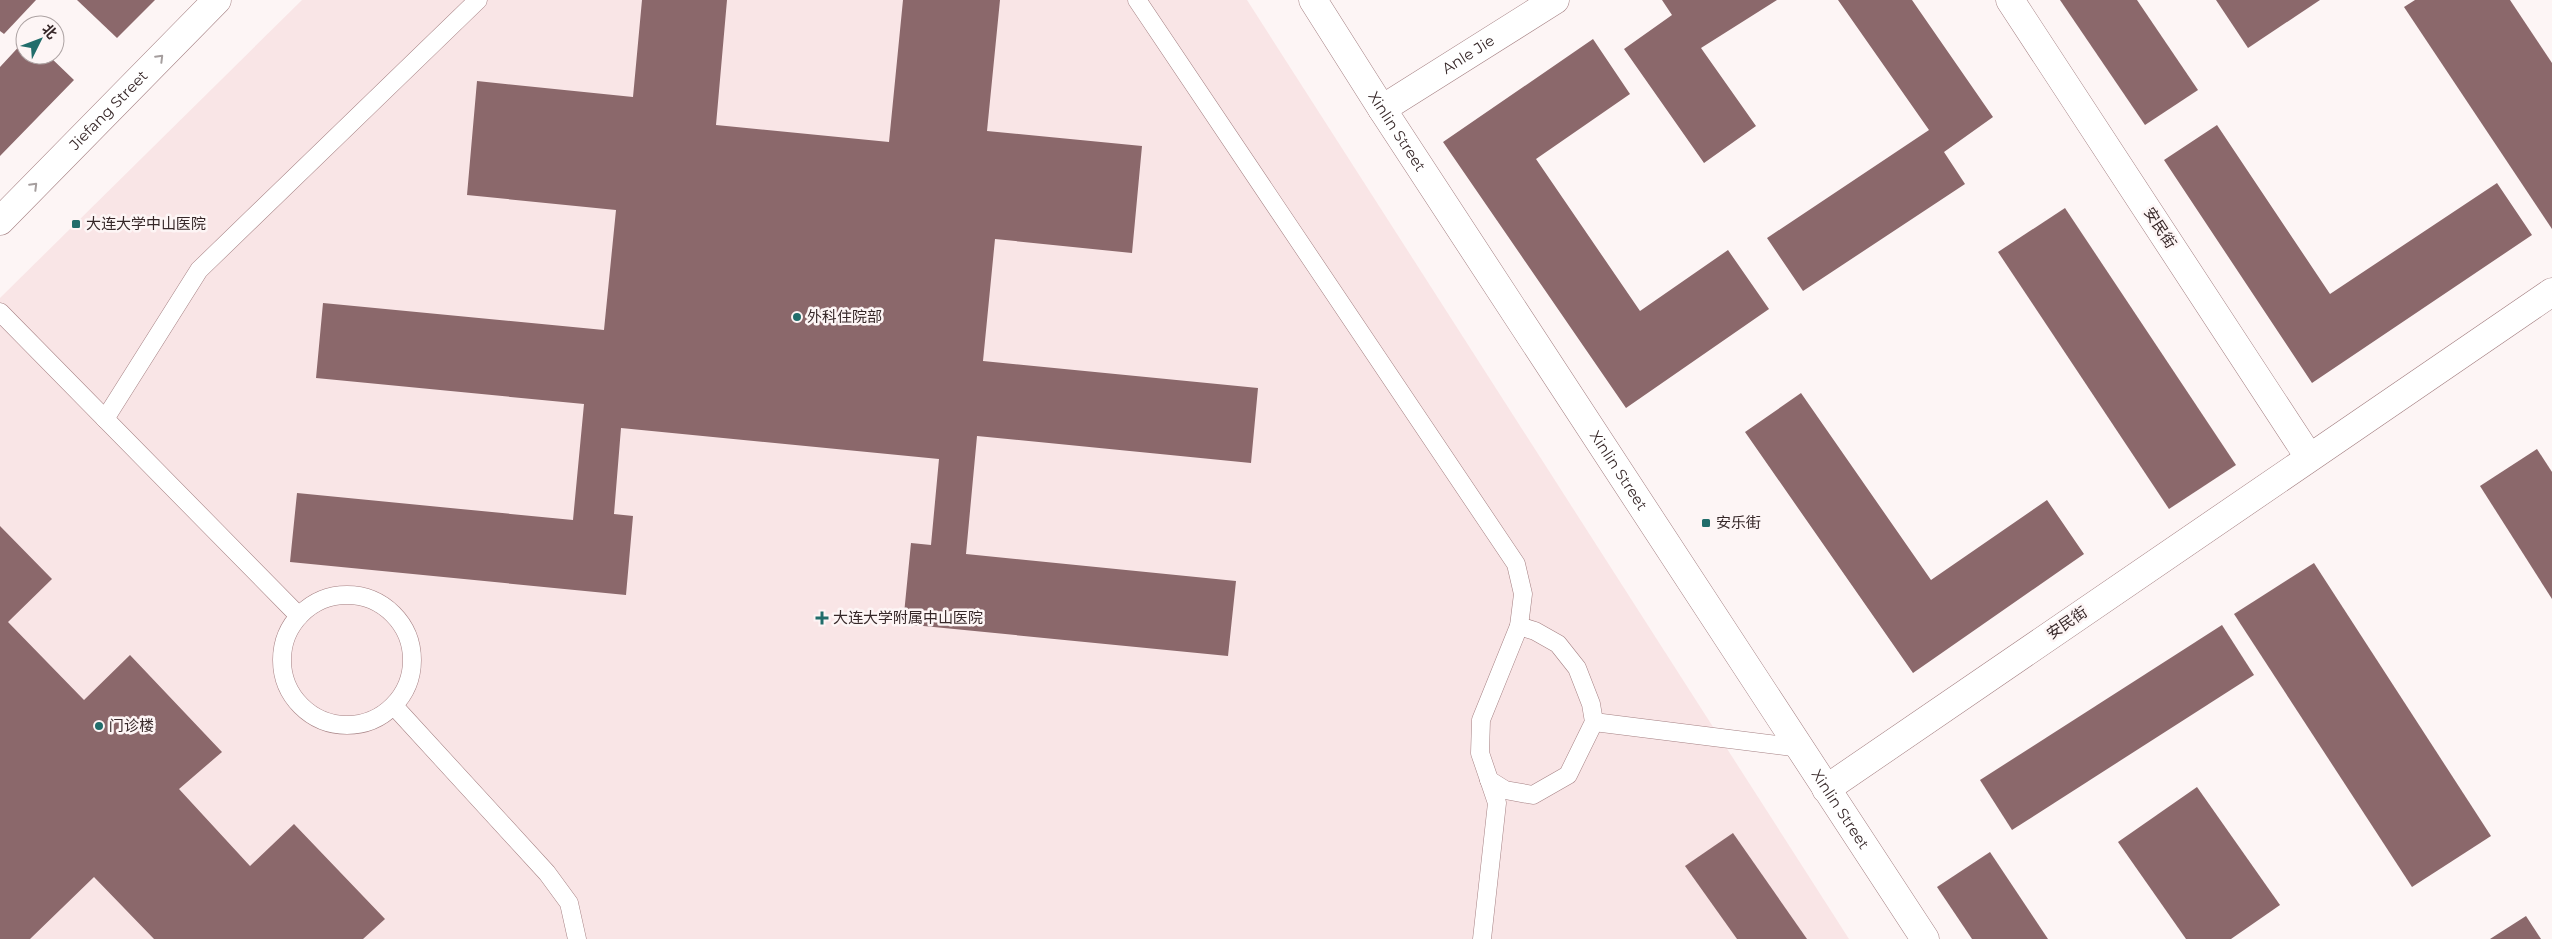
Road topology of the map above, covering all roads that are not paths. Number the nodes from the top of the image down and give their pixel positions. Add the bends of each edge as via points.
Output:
1 (217, 0) edge
2 (478, 0) edge
3 (1137, 0) edge
4 (1313, 0) edge
5 (1555, 0) edge
6 (2010, 0) edge
7 (1382, 109) junction
8 (0, 221) edge
9 (2552, 292) edge
10 (0, 312) edge
11 (105, 419) junction
12 (2309, 457) junction
13 (299, 616) junction
14 (1519, 626) junction
15 (394, 706) junction
16 (1594, 722) junction
17 (1801, 748) junction
18 (1488, 780) junction
19 (1826, 789) junction
20 (577, 939) edge
21 (1482, 939) edge
22 (1926, 939) edge

8 -> 1 street, Jiefang Street
2 - 11 lane via 199,270
3 - 14 lane via 1516,564 1522,594
4 - 7 street, Xinlin Street
5 - 7 street, Anle Jie
6 - 12 street, 安民街
7 - 17 street, Xinlin Street
9 - 12 street, 安民街
10 - 11 lane
11 - 13 lane
12 - 19 street, 安民街
13 - 15 lane via 284,642 282,664 287,686 299,704 316,717 336,724 357,725 377,718
13 - 15 lane via 327,597 350,594 371,598 390,610 404,627 412,647 413,668 406,689
14 - 16 lane via 1558,644 1577,668 1591,704
14 - 18 lane via 1481,720 1480,753
15 - 20 lane via 547,872 569,904
16 - 17 lane
16 - 18 lane via 1568,775 1533,795 1505,790
17 - 19 street, Xinlin Street
18 - 21 lane via 1497,803
19 - 22 street, Xinlin Street

